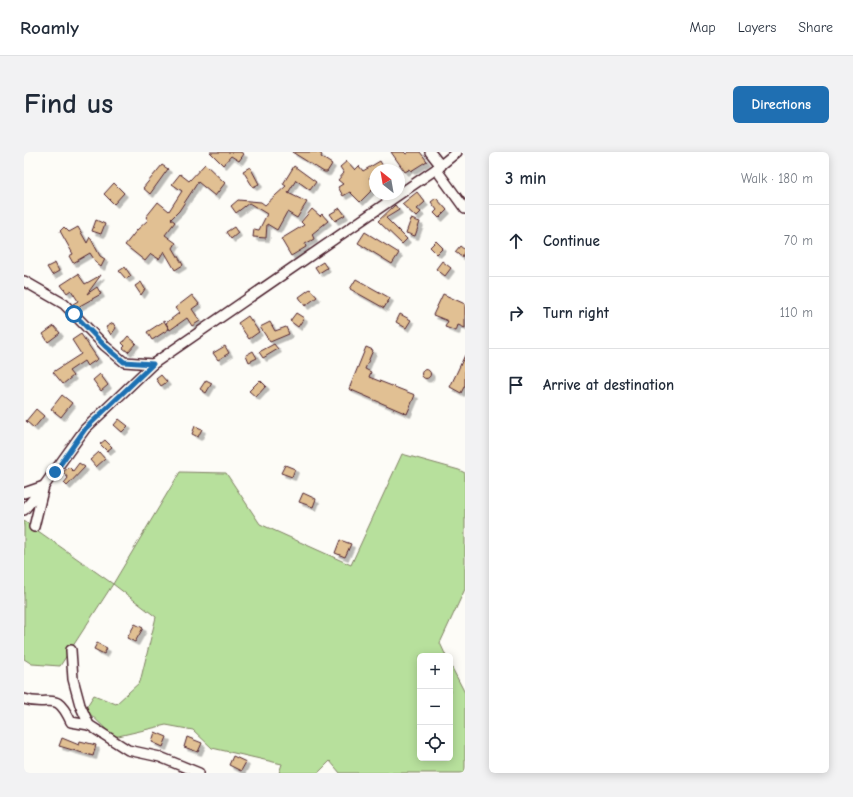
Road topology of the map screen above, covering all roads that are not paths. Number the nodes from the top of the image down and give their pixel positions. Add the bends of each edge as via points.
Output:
1 (430, 152) edge
2 (457, 152) edge
3 (438, 168) junction
4 (465, 208) edge
5 (24, 281) edge
6 (153, 364) junction
7 (44, 486) junction
8 (24, 493) edge
9 (24, 510) edge
10 (34, 527) dead end
11 (71, 650) dead end
12 (24, 699) edge
13 (89, 724) junction
14 (199, 773) edge

1 - 3 street
2 - 3 street
3 - 4 street
3 - 6 street
5 - 6 street via 64,304 124,362
6 - 7 street via 85,429
7 - 8 street
7 - 9 street
7 - 10 street
11 - 13 street via 73,679 80,705
12 - 13 street via 34,702 50,700 64,706 72,722
13 - 14 street via 128,750 160,757

